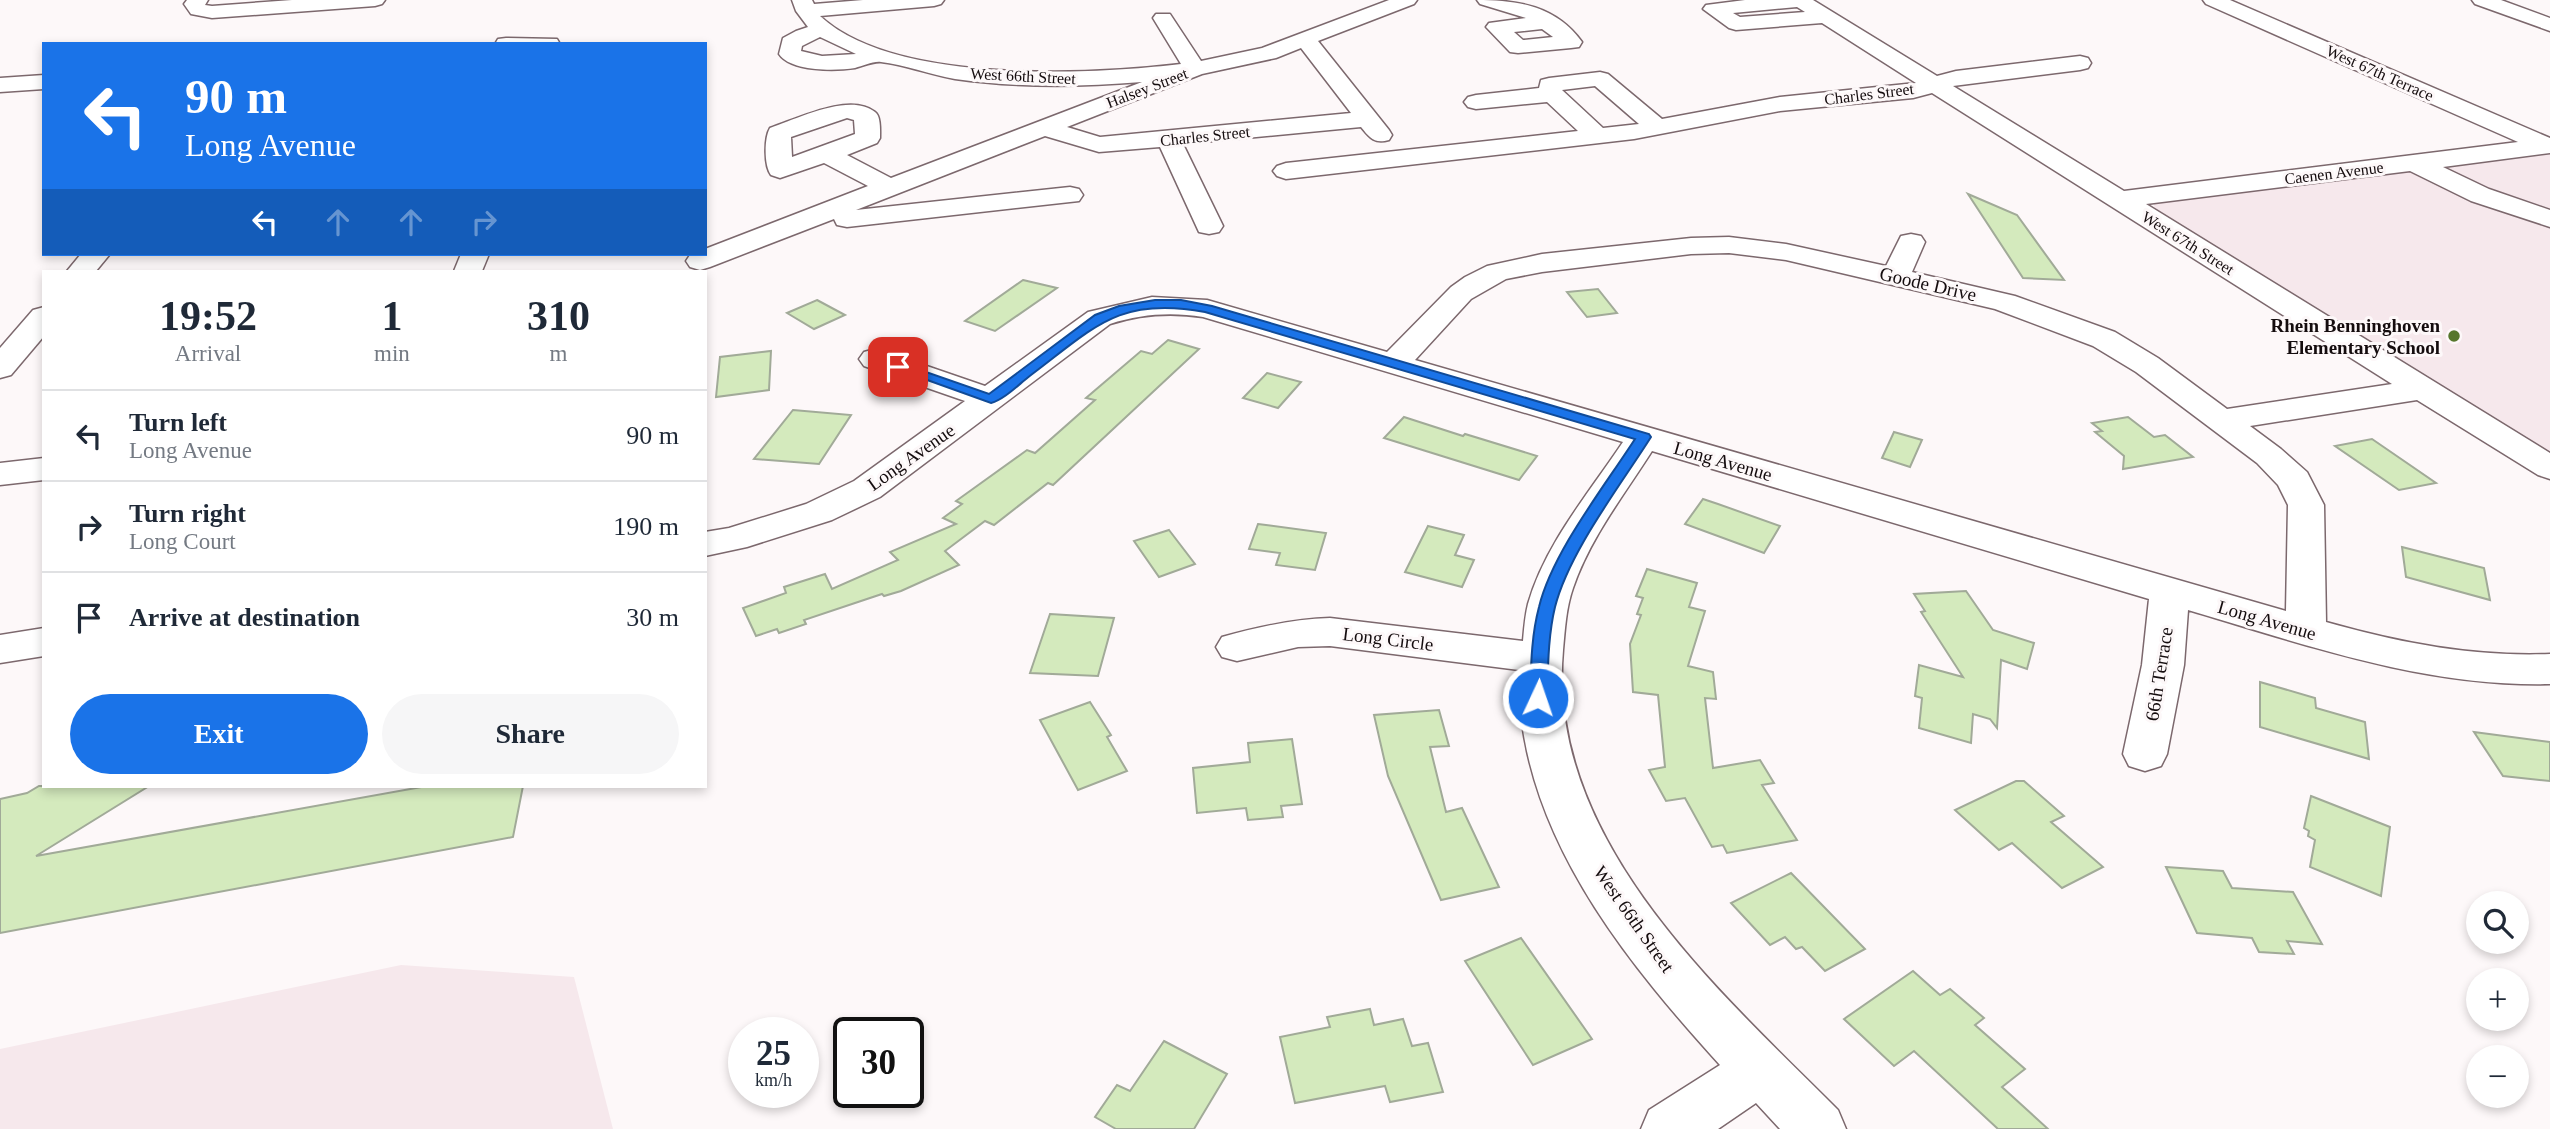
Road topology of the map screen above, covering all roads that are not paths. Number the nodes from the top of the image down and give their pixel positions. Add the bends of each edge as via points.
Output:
1 (375, 0) edge
2 (933, 0) edge
3 (1407, 0) edge
4 (1488, 0) edge
5 (2213, 0) edge
6 (2482, 0) edge
7 (1799, 1) edge
8 (198, 5) edge
9 (804, 5) edge
10 (1826, 17) junction
11 (1163, 18) dead end
12 (1549, 22) dead end
13 (2550, 25) edge
14 (824, 29) junction
15 (1306, 40) junction
16 (879, 55) junction
17 (2080, 63) dead end
18 (1195, 69) junction
19 (42, 82) edge
20 (1933, 84) junction
21 (0, 85) edge
22 (1552, 94) junction
23 (1476, 102) dead end
24 (1367, 119) junction
25 (1657, 127) junction
26 (1046, 128) junction
27 (1597, 136) junction
28 (1170, 140) junction
29 (2548, 146) edge
30 (826, 154) dead end
31 (968, 158) junction
32 (1397, 159) junction
33 (2414, 163) junction
34 (1286, 171) dead end
35 (891, 188) junction
36 (1070, 195) dead end
37 (2118, 200) junction
38 (978, 205) junction
39 (2550, 219) edge
40 (793, 225) junction
41 (1209, 226) dead end
42 (1912, 242) dead end
43 (94, 256) edge
44 (700, 261) dead end
45 (83, 270) edge
46 (1896, 276) junction
47 (42, 318) edge
48 (875, 359) dead end
49 (1393, 364) junction
50 (0, 368) edge
51 (2421, 388) junction
52 (991, 399) junction
53 (2221, 420) junction
54 (1644, 437) junction
55 (2550, 468) edge
56 (42, 469) edge
57 (0, 474) edge
58 (707, 544) edge
59 (2170, 592) junction
60 (2306, 632) junction
61 (42, 642) edge
62 (1237, 647) dead end
63 (0, 649) edge
64 (1540, 658) junction
65 (2550, 669) edge
66 (2145, 754) dead end
67 (1760, 1069) junction
68 (1669, 1129) edge
69 (1818, 1129) edge

1 - 8 street via 244,10
2 - 9 street, West 66th Street
3 - 15 street, Halsey Street
4 - 12 street via 1526,9
5 - 29 street, West 67th Terrace
6 - 13 street
7 - 10 street, West 67th Street
7 - 10 street, West 67th Street via 1713,9 1736,24
9 - 14 street, West 66th Street via 811,19
10 - 20 street, West 67th Street
11 - 18 street
14 - 16 street, West 66th Street via 853,47
14 - 16 street via 790,43 790,54 825,63
15 - 18 street, Halsey Street
15 - 24 street
16 - 18 street, West 66th Street via 925,68 1010,78 1116,77
17 - 20 street, Charles Street
18 - 26 street, Halsey Street
19 - 21 street
20 - 25 street, Charles Street via 1913,91 1780,104
20 - 37 street, West 67th Street
22 - 23 street
22 - 25 street via 1549,85 1600,79
22 - 27 street
24 - 28 street, Charles Street
24 - 32 street
25 - 27 street, Charles Street
26 - 28 street, Charles Street via 1099,145
26 - 31 street, Halsey Street
27 - 32 street, Charles Street
28 - 41 street
29 - 33 street, Caenen Avenue
30 - 35 street
31 - 35 street, Halsey Street
31 - 38 street
32 - 34 street, Charles Street
33 - 37 street, Caenen Avenue
33 - 39 street via 2480,195
35 - 40 street, Halsey Street
36 - 38 street
37 - 51 street, West 67th Street
38 - 40 street
40 - 44 street, Halsey Street
42 - 46 street
43 - 45 street
46 - 49 street, Goode Drive via 1786,252 1728,245 1517,267 1475,283
46 - 53 street, Goode Drive via 2004,302 2104,339
47 - 50 street
48 - 52 street
49 - 52 street, Long Avenue via 1207,309 1155,304 1099,318
49 - 54 street, Long Avenue
51 - 53 street
51 - 55 street, West 67th Street
52 - 58 street, Long Avenue via 867,489 819,512
53 - 60 street, Goode Drive via 2294,480 2306,505
54 - 59 street, Long Avenue
54 - 64 street, West 66th Street via 1554,585
56 - 57 street
59 - 60 street, Long Avenue
59 - 66 street, 66th Terrace via 2163,665
60 - 65 street, Long Avenue via 2434,662
61 - 63 street
62 - 64 street, Long Circle via 1298,633 1330,632
64 - 67 street, West 66th Street via 1538,698 1547,751 1567,809 1607,886 1660,960
67 - 68 street
67 - 69 street, West 66th Street

